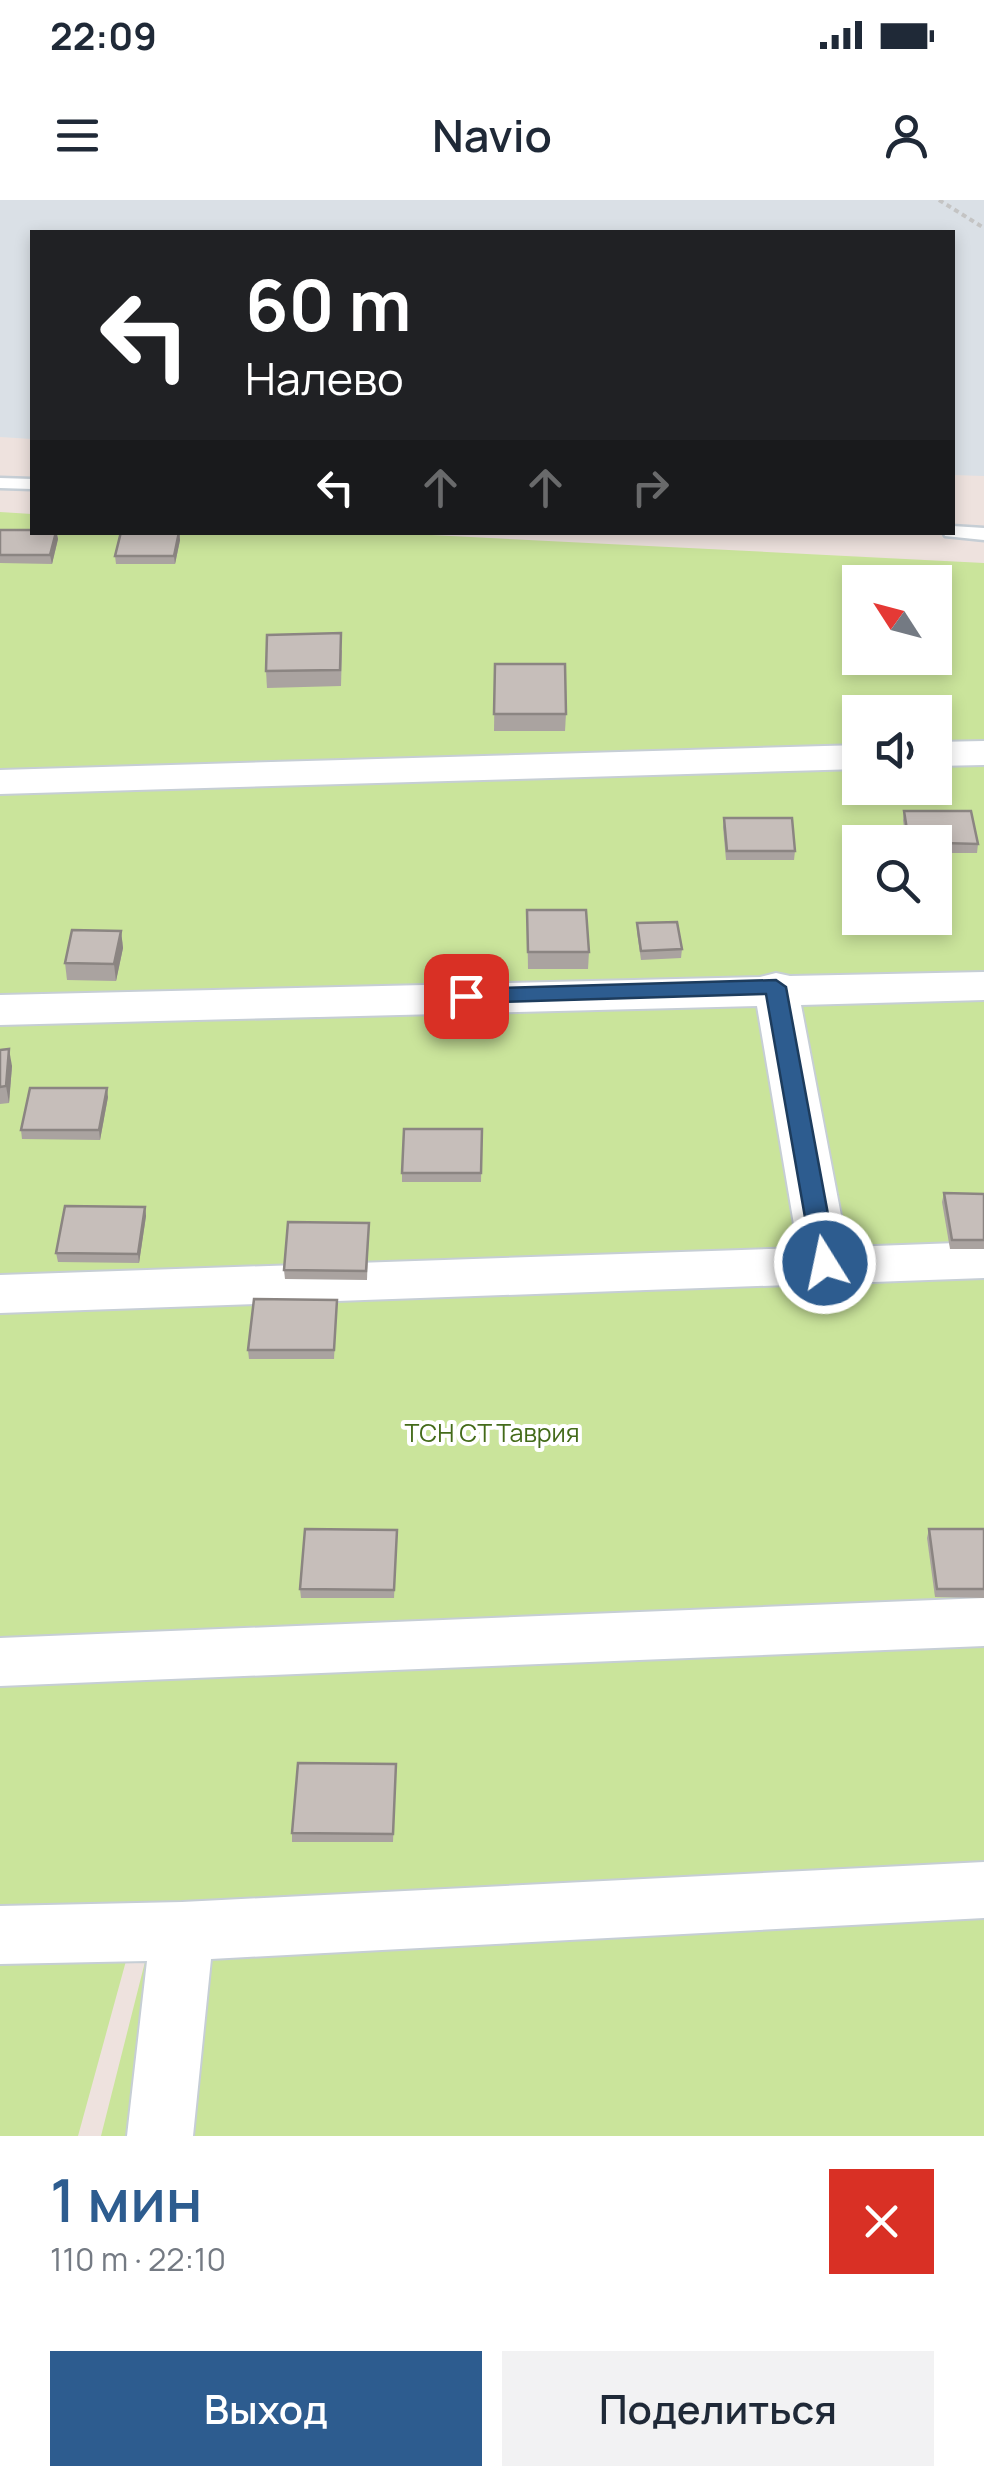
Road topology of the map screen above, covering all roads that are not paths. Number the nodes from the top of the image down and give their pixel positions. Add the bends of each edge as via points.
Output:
1 (0, 483) edge
2 (30, 484) edge
3 (955, 532) edge
4 (984, 534) edge
5 (984, 753) edge
6 (952, 754) edge
7 (842, 758) edge
8 (0, 782) edge
9 (984, 986) edge
10 (776, 987) junction
11 (0, 1010) edge
12 (984, 1260) edge
13 (825, 1263) junction
14 (0, 1294) edge
15 (984, 1622) edge
16 (0, 1662) edge
17 (984, 1890) edge
18 (182, 1931) junction
19 (0, 1935) edge
20 (160, 2136) edge

1 - 2 lane
3 - 4 lane
5 - 6 street
7 - 8 street
9 - 10 street
10 - 11 street
10 - 13 street
12 - 13 street
13 - 14 street
15 - 16 street
17 - 18 street
18 - 19 street
18 - 20 street

